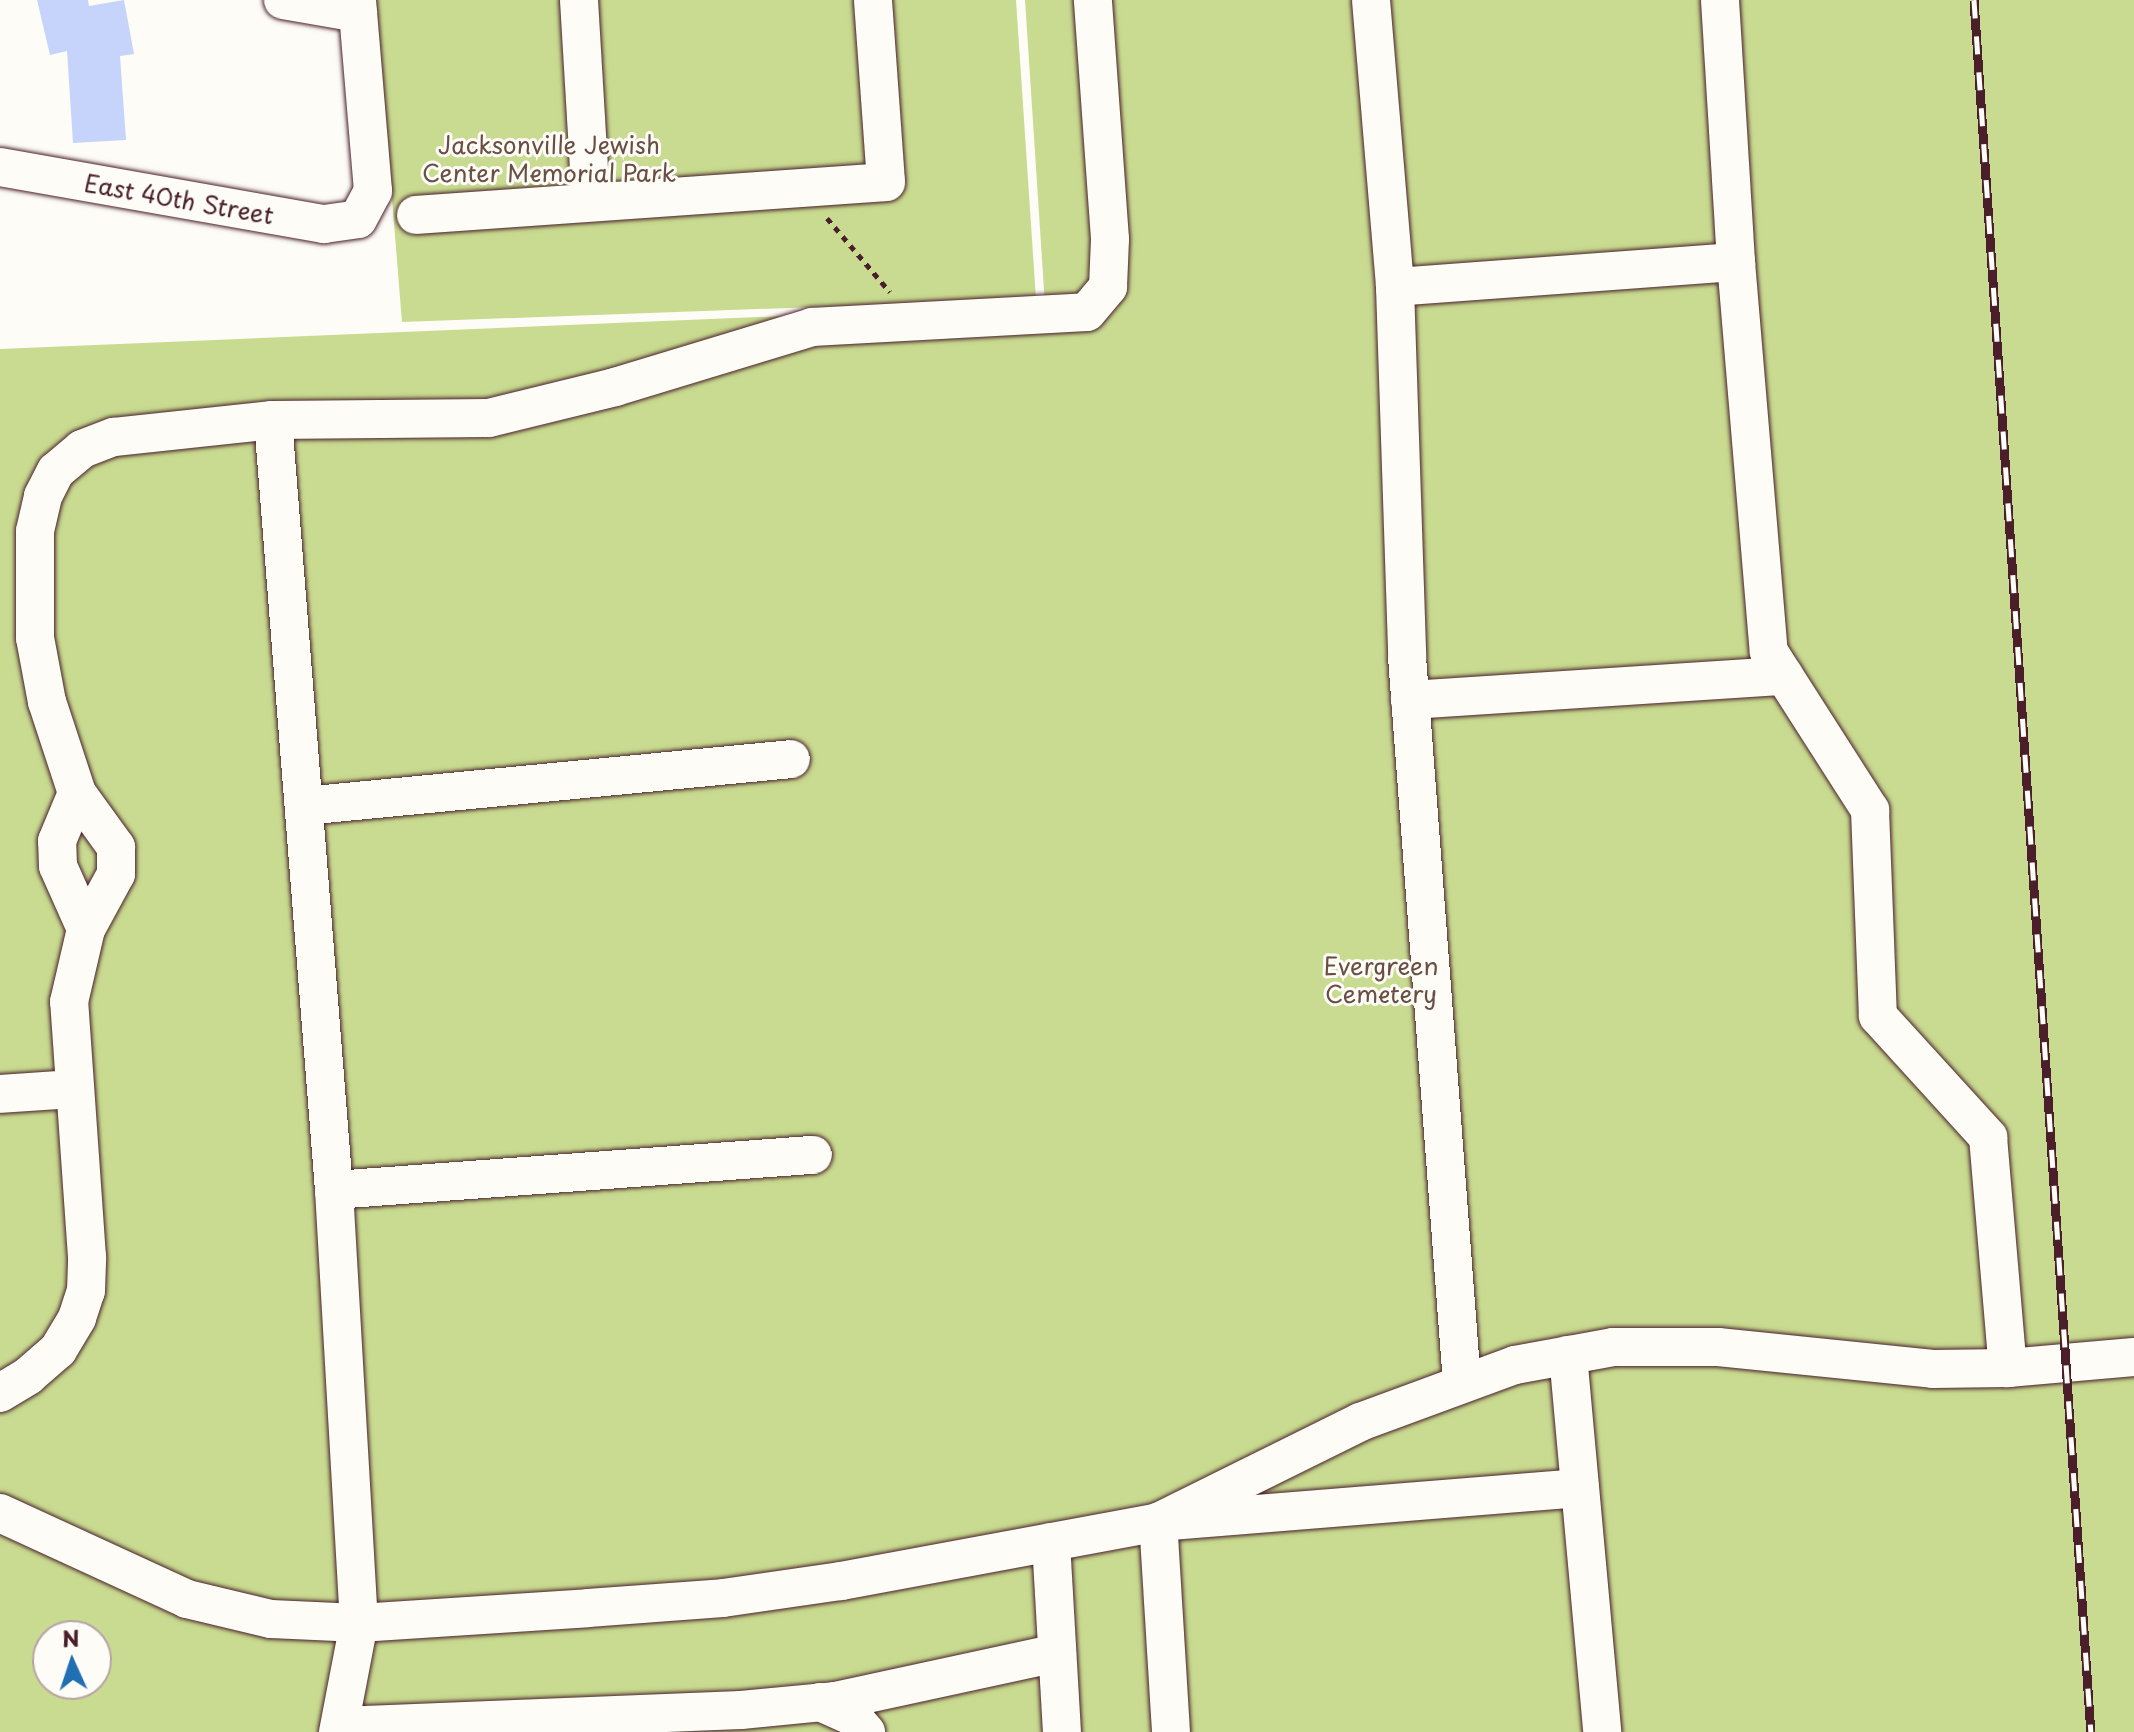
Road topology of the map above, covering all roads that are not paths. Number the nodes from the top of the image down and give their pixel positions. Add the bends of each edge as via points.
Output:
1 (283, 0) edge
2 (579, 0) edge
3 (873, 0) edge
4 (1093, 0) edge
5 (1371, 0) edge
6 (1720, 0) edge
7 (357, 6) edge
8 (2, 172) edge
9 (591, 202) junction
10 (416, 215) dead end
11 (1736, 262) junction
12 (1395, 287) junction
13 (273, 420) junction
14 (1784, 676) junction
15 (1410, 700) junction
16 (791, 759) dead end
17 (77, 793) junction
18 (304, 806) junction
19 (86, 929) junction
20 (73, 1089) junction
21 (0, 1094) edge
22 (813, 1155) dead end
23 (334, 1190) junction
24 (1568, 1355) junction
25 (2134, 1357) edge
26 (2008, 1368) junction
27 (1462, 1383) junction
28 (0, 1393) edge
29 (1580, 1488) junction
30 (0, 1513) edge
31 (1158, 1522) junction
32 (1051, 1542) junction
33 (359, 1623) junction
34 (1057, 1653) junction
35 (820, 1702) junction
36 (741, 1710) junction
37 (339, 1729) edge
38 (711, 1732) edge
39 (866, 1732) edge
40 (1062, 1732) edge
41 (1171, 1732) edge
42 (1602, 1732) edge

1 - 7 street
2 - 9 street
3 - 9 street via 886,182
4 - 13 street via 1110,239 1108,287 1087,312 812,327 615,387 489,418
5 - 12 street
6 - 11 street
7 - 8 street, East 40th Street via 373,191 358,219 324,224
9 - 10 street
11 - 12 street
11 - 14 street via 1769,652
12 - 15 street
13 - 17 street via 114,437 82,449 56,471 43,496 35,531 35,638 47,702
13 - 18 street
14 - 15 street
14 - 26 street via 1870,810 1878,1016 1988,1137
15 - 27 street
16 - 18 street
17 - 19 street via 57,841 58,866
17 - 19 street via 116,847 116,874
18 - 23 street
19 - 20 street via 69,1002
20 - 21 street
20 - 28 street via 86,1291 58,1350
22 - 23 street
23 - 33 street
24 - 26 street via 1661,1344 1933,1369
24 - 27 street
24 - 29 street
25 - 26 street
27 - 31 street via 1360,1422
29 - 31 street
29 - 42 street
30 - 33 street via 187,1599 271,1619
31 - 32 street
31 - 41 street
32 - 33 street via 723,1598
32 - 34 street
33 - 37 street
34 - 35 street
34 - 40 street
35 - 36 street
35 - 39 street via 853,1717
36 - 37 street
36 - 38 street

